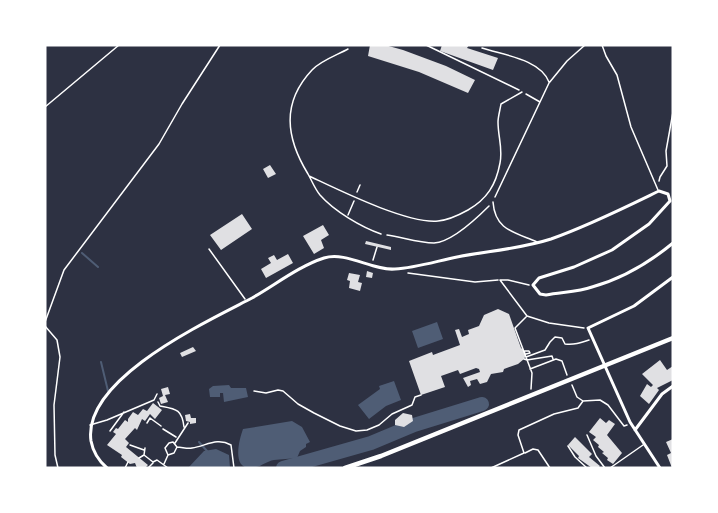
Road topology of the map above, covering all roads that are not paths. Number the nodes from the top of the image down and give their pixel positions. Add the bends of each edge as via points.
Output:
1 (602, 45) edge
2 (348, 49) dead end
3 (522, 92) road end
4 (309, 176) junction
5 (659, 191) junction
6 (354, 201) dead end
7 (493, 202) road end
8 (348, 216) junction
9 (381, 234) road end
10 (537, 242) junction
11 (673, 243) edge
12 (209, 249) dead end
13 (673, 277) edge
14 (246, 301) junction
15 (673, 338) edge
16 (604, 365) junction
17 (673, 386) edge
18 (157, 394) dead end
19 (125, 411) junction
20 (90, 425) junction
21 (110, 430) dead end
22 (634, 430) junction
23 (588, 435) dead end
24 (644, 445) junction
25 (568, 446) dead end
26 (107, 468) edge
27 (345, 468) edge
28 (587, 468) edge
29 (604, 468) edge
30 (610, 468) edge
31 (660, 468) edge

1 - 5 lane via 617,75 631,128
2 - 4 lane via 313,68 295,94 290,110 293,143
3 - 4 lane via 501,104 500,164 491,192 456,217 438,221 417,219 352,197
4 - 8 lane via 319,194
5 - 10 street
5 - 11 street via 668,194 670,201 649,224 612,250 539,278 533,285 546,295 591,288 629,272
6 - 8 lane
7 - 10 lane via 495,218 501,225
8 - 9 lane
10 - 14 street via 392,270 333,256
12 - 14 lane
13 - 16 street via 634,306 588,328
14 - 20 street via 192,328 156,352 107,393
15 - 16 main road
16 - 22 street
16 - 27 main road
17 - 22 street
18 - 19 lane via 154,400
19 - 20 lane
19 - 21 lane
20 - 26 street via 92,446
22 - 24 street
23 - 29 lane
24 - 30 lane
24 - 31 street
25 - 28 lane

